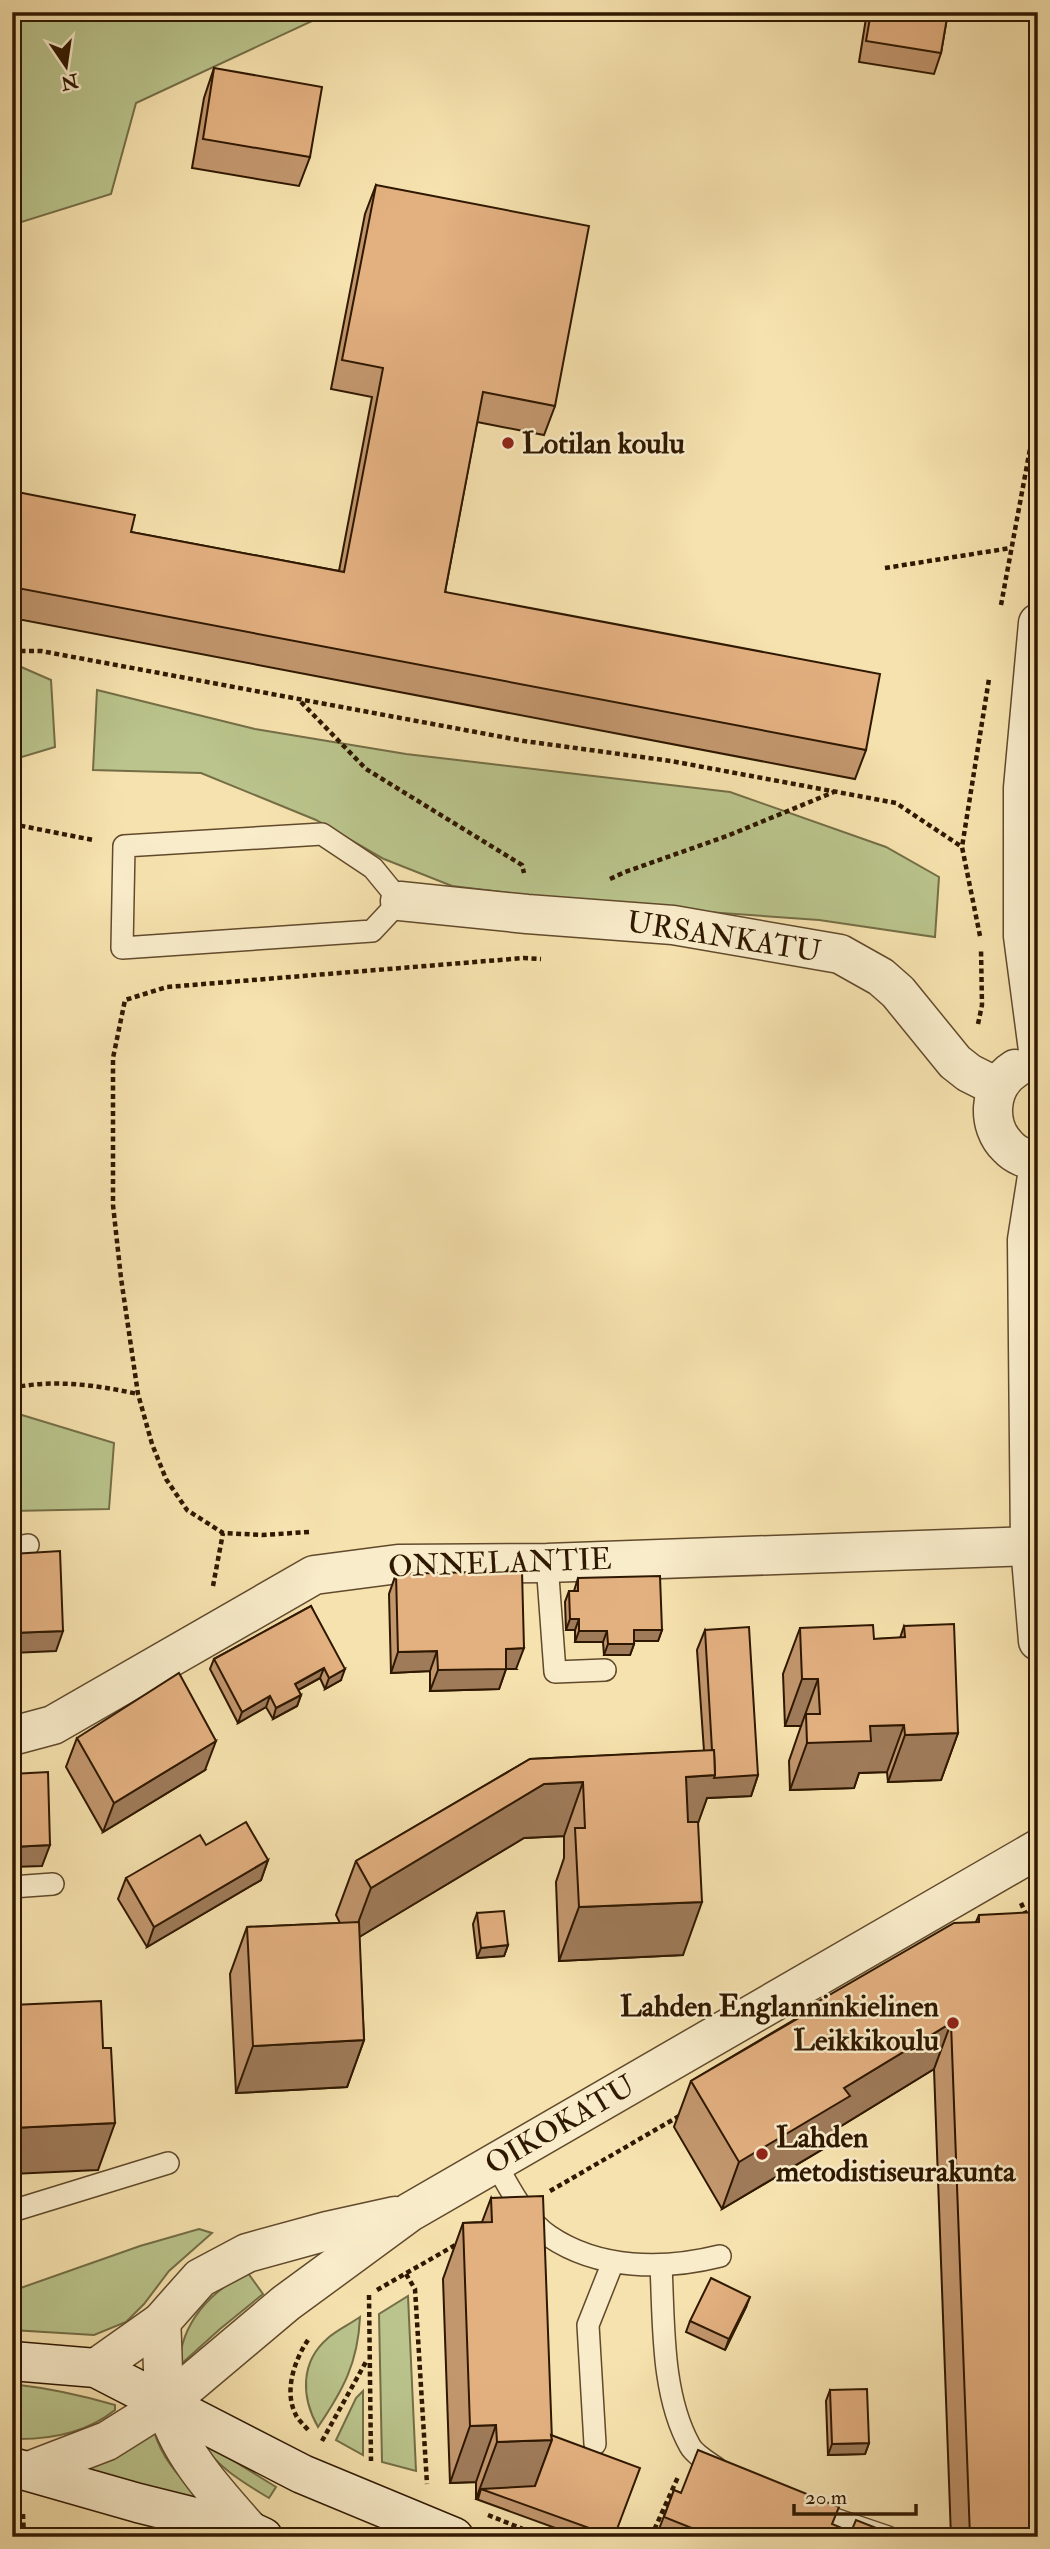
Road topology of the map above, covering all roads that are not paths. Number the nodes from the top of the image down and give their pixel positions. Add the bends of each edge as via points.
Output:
1 (1038, 623) edge
2 (400, 901) junction
3 (1033, 983) edge
4 (1038, 1050) edge
5 (1038, 1061) edge
6 (983, 1080) junction
7 (1038, 1161) edge
8 (1038, 1170) edge
9 (1030, 1546) junction
10 (547, 1563) junction
11 (1038, 1641) edge
12 (605, 1670) dead end
13 (12, 1736) edge
14 (1038, 1849) edge
15 (53, 1884) dead end
16 (12, 1887) edge
17 (168, 2163) dead end
18 (495, 2163) junction
19 (12, 2211) edge
20 (410, 2212) junction
21 (720, 2256) dead end
22 (613, 2262) junction
23 (661, 2266) junction
24 (161, 2322) junction
25 (12, 2361) edge
26 (96, 2368) junction
27 (166, 2404) junction
28 (595, 2444) dead end
29 (21, 2469) edge
30 (732, 2480) edge
31 (792, 2503) edge
32 (256, 2534) edge
33 (453, 2537) edge
34 (888, 2537) edge

1 - 3 street via 1023,788 1023,936
2 - 2 lane via 373,868 322,835 124,846 121,948 372,931
2 - 6 street, URSANKATU via 673,925 840,954 881,977 955,1062
3 - 4 street
5 - 6 street
6 - 7 street via 993,1103 998,1136 1009,1149
8 - 9 street via 1027,1240
9 - 10 street, ONNELANTIE
9 - 11 street
10 - 12 lane via 555,1672
10 - 13 street, ONNELANTIE via 398,1564 314,1576 53,1725
14 - 18 street, OIKOKATU
15 - 16 lane
17 - 19 lane
18 - 20 street, OIKOKATU
18 - 22 lane via 522,2208 548,2235
20 - 24 street, OIKOKATU via 247,2253 200,2278
20 - 27 street, OIKOKATU via 286,2304
21 - 23 lane
22 - 23 lane
22 - 28 lane via 588,2325
23 - 30 lane via 666,2368 677,2415 691,2448
24 - 26 street, OIKOKATU
24 - 27 street
25 - 26 street
26 - 27 street
27 - 29 street, OIKOKATU via 107,2441
27 - 32 street via 205,2479
27 - 33 street via 302,2474
29 - 32 street
31 - 34 lane

